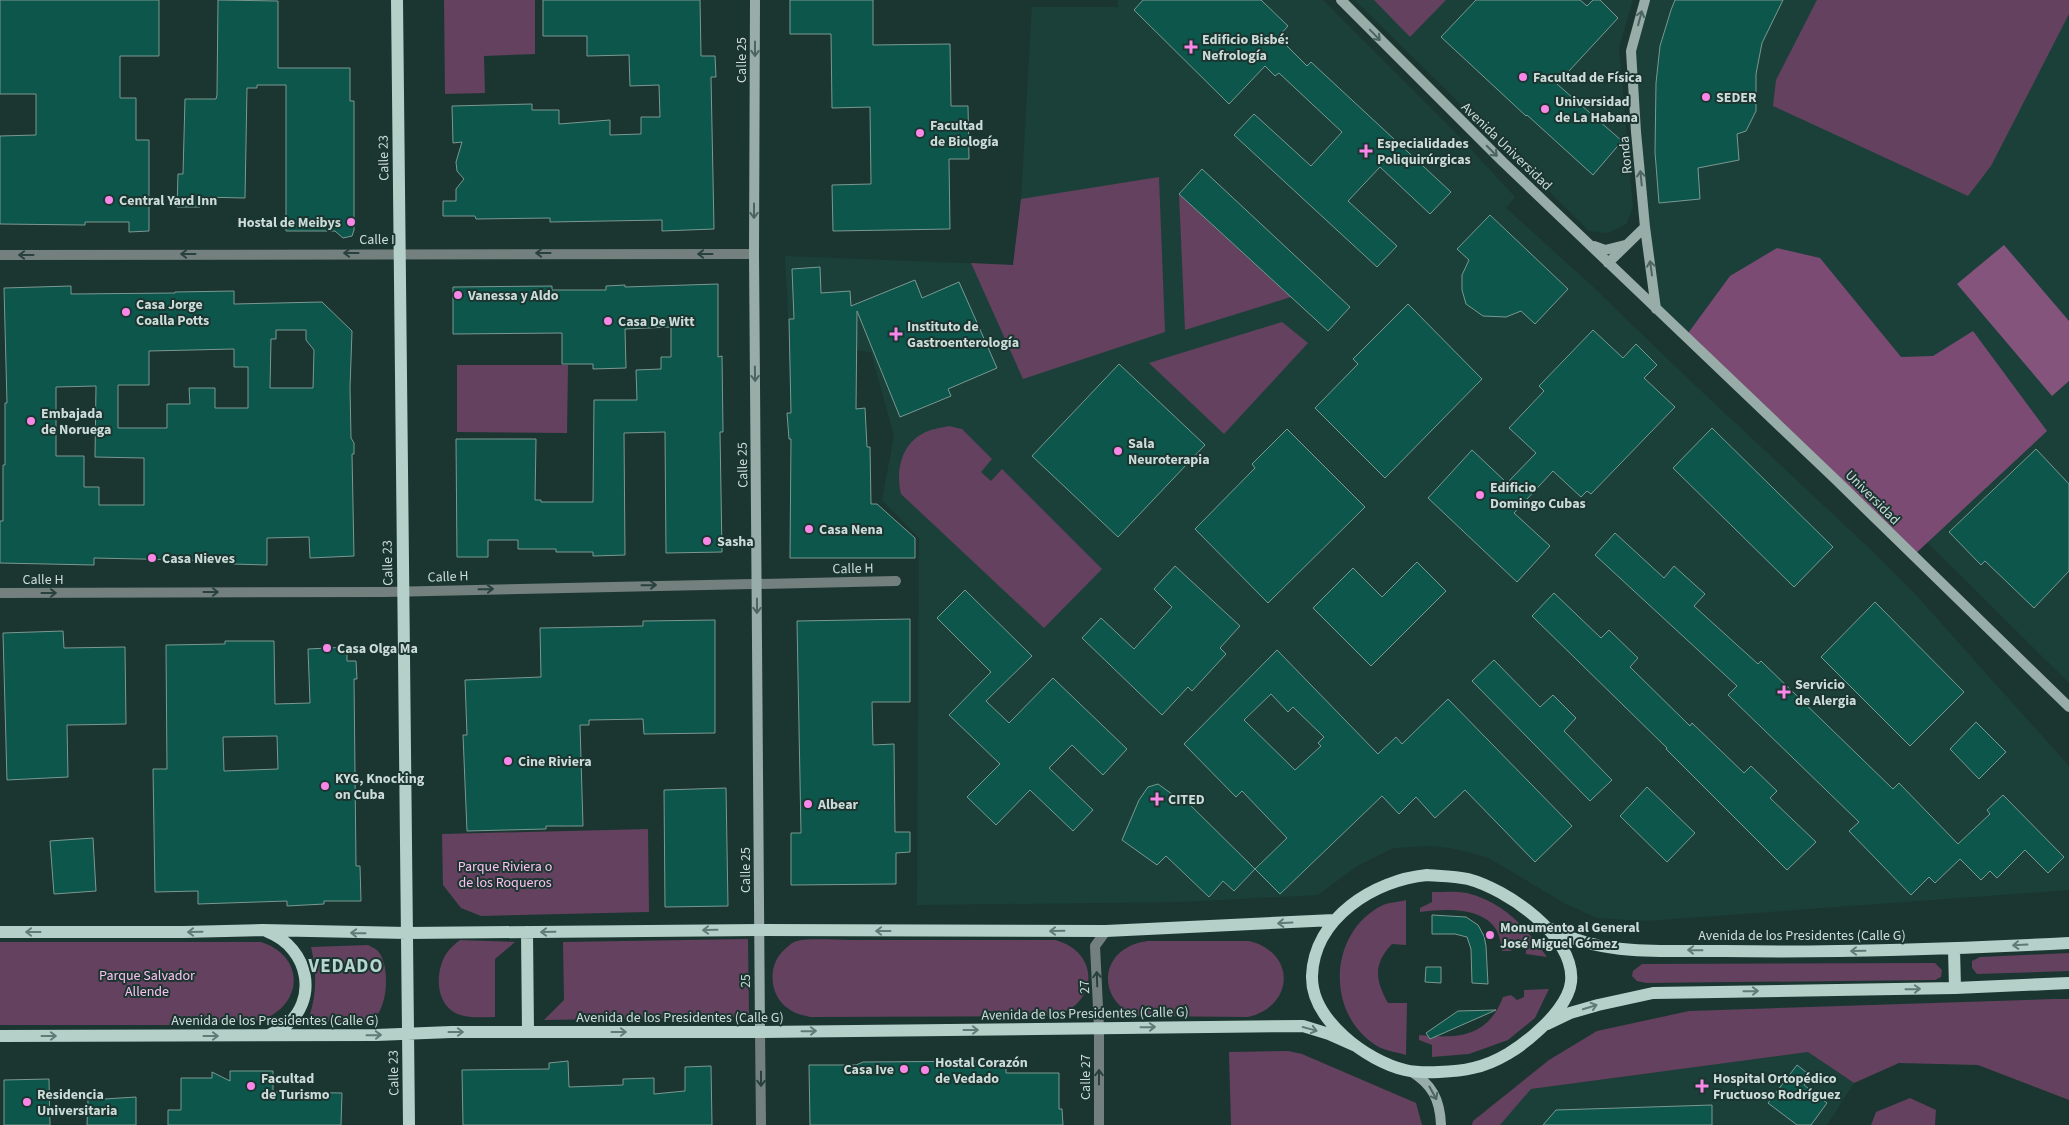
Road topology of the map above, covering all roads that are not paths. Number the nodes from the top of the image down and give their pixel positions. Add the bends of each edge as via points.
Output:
1 (397, 0) edge
2 (755, 0) edge
3 (1341, 0) edge
4 (1645, 0) edge
5 (1646, 227) junction
6 (1587, 243) junction
7 (1628, 244) junction
8 (399, 253) junction
9 (754, 254) junction
10 (0, 255) edge
11 (1608, 263) junction
12 (1656, 309) junction
13 (896, 581) dead end
14 (757, 583) junction
15 (403, 591) junction
16 (0, 593) edge
17 (2069, 706) edge
18 (1334, 920) junction
19 (1541, 923) junction
20 (262, 930) junction
21 (759, 930) junction
22 (1086, 931) junction
23 (1106, 931) junction
24 (0, 932) edge
25 (527, 932) junction
26 (407, 933) junction
27 (2069, 942) edge
28 (1096, 946) junction
29 (1954, 949) junction
30 (2069, 982) edge
31 (1955, 988) junction
32 (1545, 1025) junction
33 (1099, 1028) junction
34 (528, 1032) junction
35 (760, 1032) junction
36 (408, 1034) junction
37 (0, 1036) edge
38 (267, 1036) junction
39 (1356, 1046) junction
40 (1409, 1070) junction
41 (409, 1125) edge
42 (761, 1125) edge
43 (1099, 1125) edge
44 (1441, 1125) edge

1 - 8 main road, Calle 23
2 -> 9 main road, Calle 25
3 -> 6 main road, Avenida Universidad
5 -> 4 main road, Ronda via 1631,51
5 - 7 main road
12 -> 5 main road, Ronda
6 - 7 main road via 1605,250
6 - 11 main road, Avenida Universidad
7 - 11 main road
9 -> 8 street, Calle I
8 -> 10 street, Calle I
8 - 15 main road, Calle 23
9 -> 14 main road, Calle 25
11 - 12 main road, Avenida Universidad
12 - 17 main road, Universidad
13 - 14 street, Calle H
15 -> 14 street, Calle H
14 -> 21 main road, Calle 25
16 -> 15 street, Calle H
15 - 26 main road, Calle 23
18 - 19 main road via 1376,889 1396,880 1427,875 1467,879 1488,886 1509,897
18 -> 23 main road
18 - 39 main road via 1318,950 1312,977 1328,1019
29 -> 19 main road, Avenida de los Presidentes (Calle G) via 1795,952 1626,949 1583,943
19 - 32 main road via 1565,950 1571,971 1568,994
20 -> 24 main road
26 -> 20 main road
20 - 38 main road via 293,948 302,963 306,982 296,1015
22 -> 21 main road
21 -> 25 main road
21 - 35 main road, 25
22 - 23 main road
22 - 28 street
23 - 28 street
25 - 26 main road
25 - 34 main road
26 - 36 main road, Calle 23
27 -> 29 main road, Avenida de los Presidentes (Calle G)
33 -> 28 street, 27
29 - 31 main road
30 - 31 main road
32 -> 31 main road via 1570,1013 1653,993
32 - 40 main road via 1510,1052 1472,1068
35 -> 33 main road, Avenida de los Presidentes (Calle G)
33 -> 39 main road, Avenida de los Presidentes (Calle G) via 1303,1026
43 -> 33 street, Calle 27
34 -> 35 main road, Avenida de los Presidentes (Calle G)
36 -> 34 main road, Avenida de los Presidentes (Calle G)
35 -> 42 street
38 -> 36 main road, Avenida de los Presidentes (Calle G)
36 - 41 main road, Calle 23
37 -> 38 main road, Avenida de los Presidentes (Calle G)
39 - 40 main road via 1374,1058
40 -> 44 main road via 1430,1087 1440,1111

